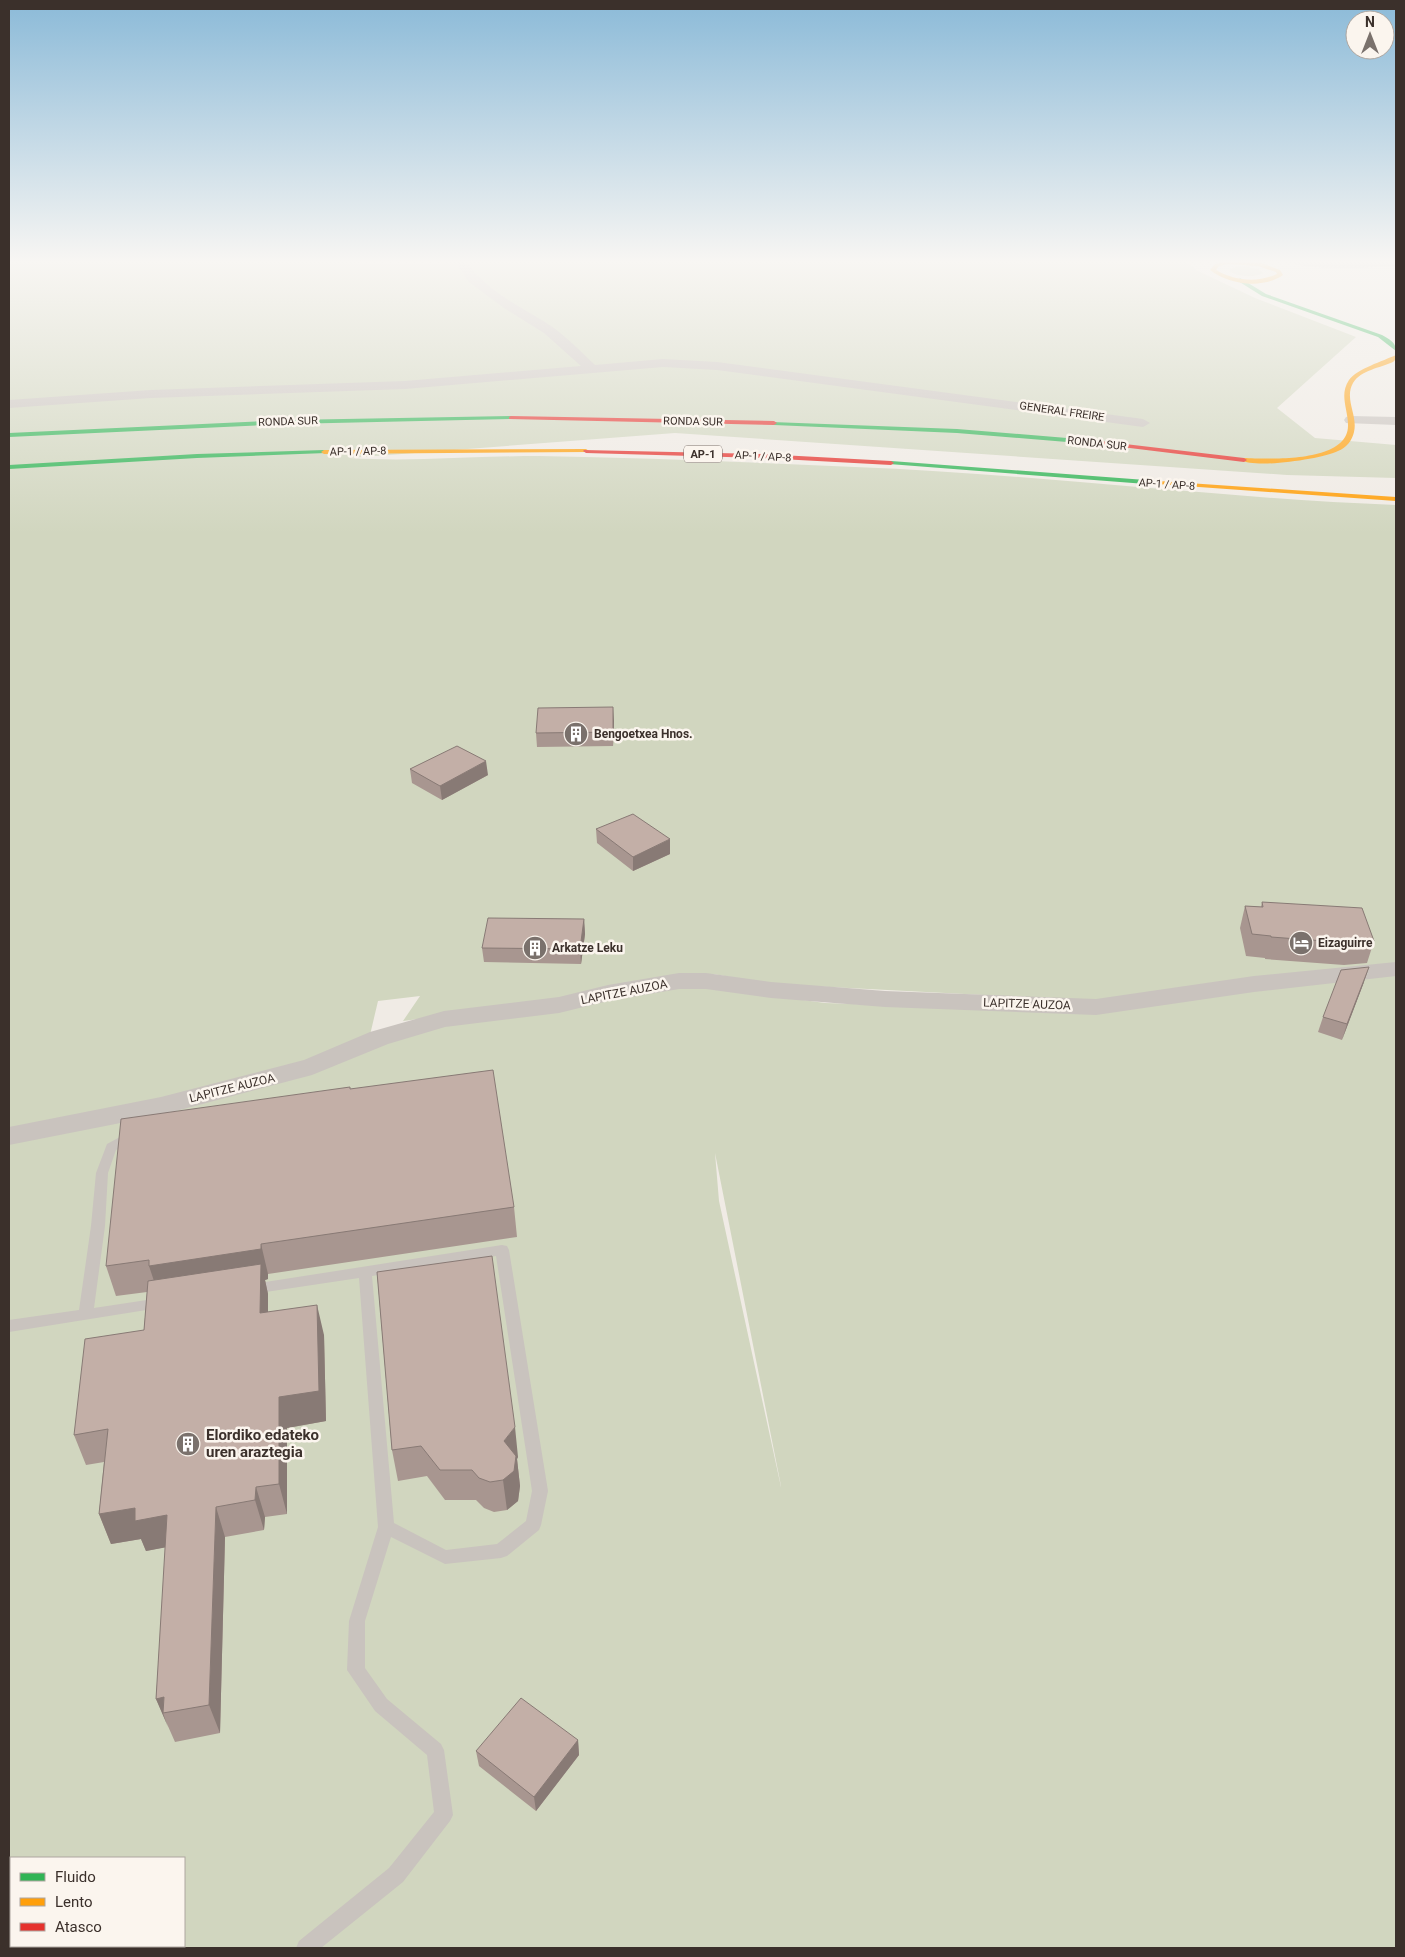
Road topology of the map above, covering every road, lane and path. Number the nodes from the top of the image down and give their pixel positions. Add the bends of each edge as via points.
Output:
1 (572, 351) edge
2 (1396, 357) edge
3 (592, 369) junction
4 (9, 404) edge
5 (1351, 420) junction
6 (1396, 421) edge
7 (1143, 422) dead end
8 (9, 435) edge
9 (420, 440) dead end
10 (488, 440) dead end
11 (9, 457) edge
12 (9, 467) edge
13 (1396, 488) edge
14 (1396, 499) edge
15 (1396, 969) edge
16 (9, 1136) edge
17 (142, 1137) edge
18 (365, 1272) junction
19 (237, 1292) edge
20 (171, 1301) edge
21 (86, 1313) junction
22 (9, 1326) edge
23 (386, 1527) junction
24 (306, 1948) edge

1 - 3 street
2 - 5 main road via 1360,374 1350,383 1346,400
3 - 4 street via 422,384 116,394
3 - 7 street, GENERAL FREIRE via 663,363 717,366
5 - 6 street
5 - 8 main road, RONDA SUR via 1351,438 1341,448 1319,455 1275,460 1226,458 982,433 718,421 408,419 202,424
9 - 11 main road, AP-1 / AP-8 via 212,445
10 - 13 main road, AP-1 / AP-8 / AP-1 via 683,443 840,450
12 - 14 main road, AP-1 / AP-8 / AP-1 via 299,452 603,451 878,462
15 - 16 street, LAPITZE AUZOA via 1096,1006 885,999 679,981 559,1005 444,1019 379,1038 312,1067 161,1106
17 - 21 lane via 124,1140 111,1147 102,1172
18 - 19 lane
18 - 23 lane
18 - 23 lane via 502,1250 540,1491 533,1525 501,1551 445,1557
20 - 21 lane
21 - 22 lane
23 - 24 lane via 357,1620 356,1670 380,1705 435,1750 444,1814 396,1875

